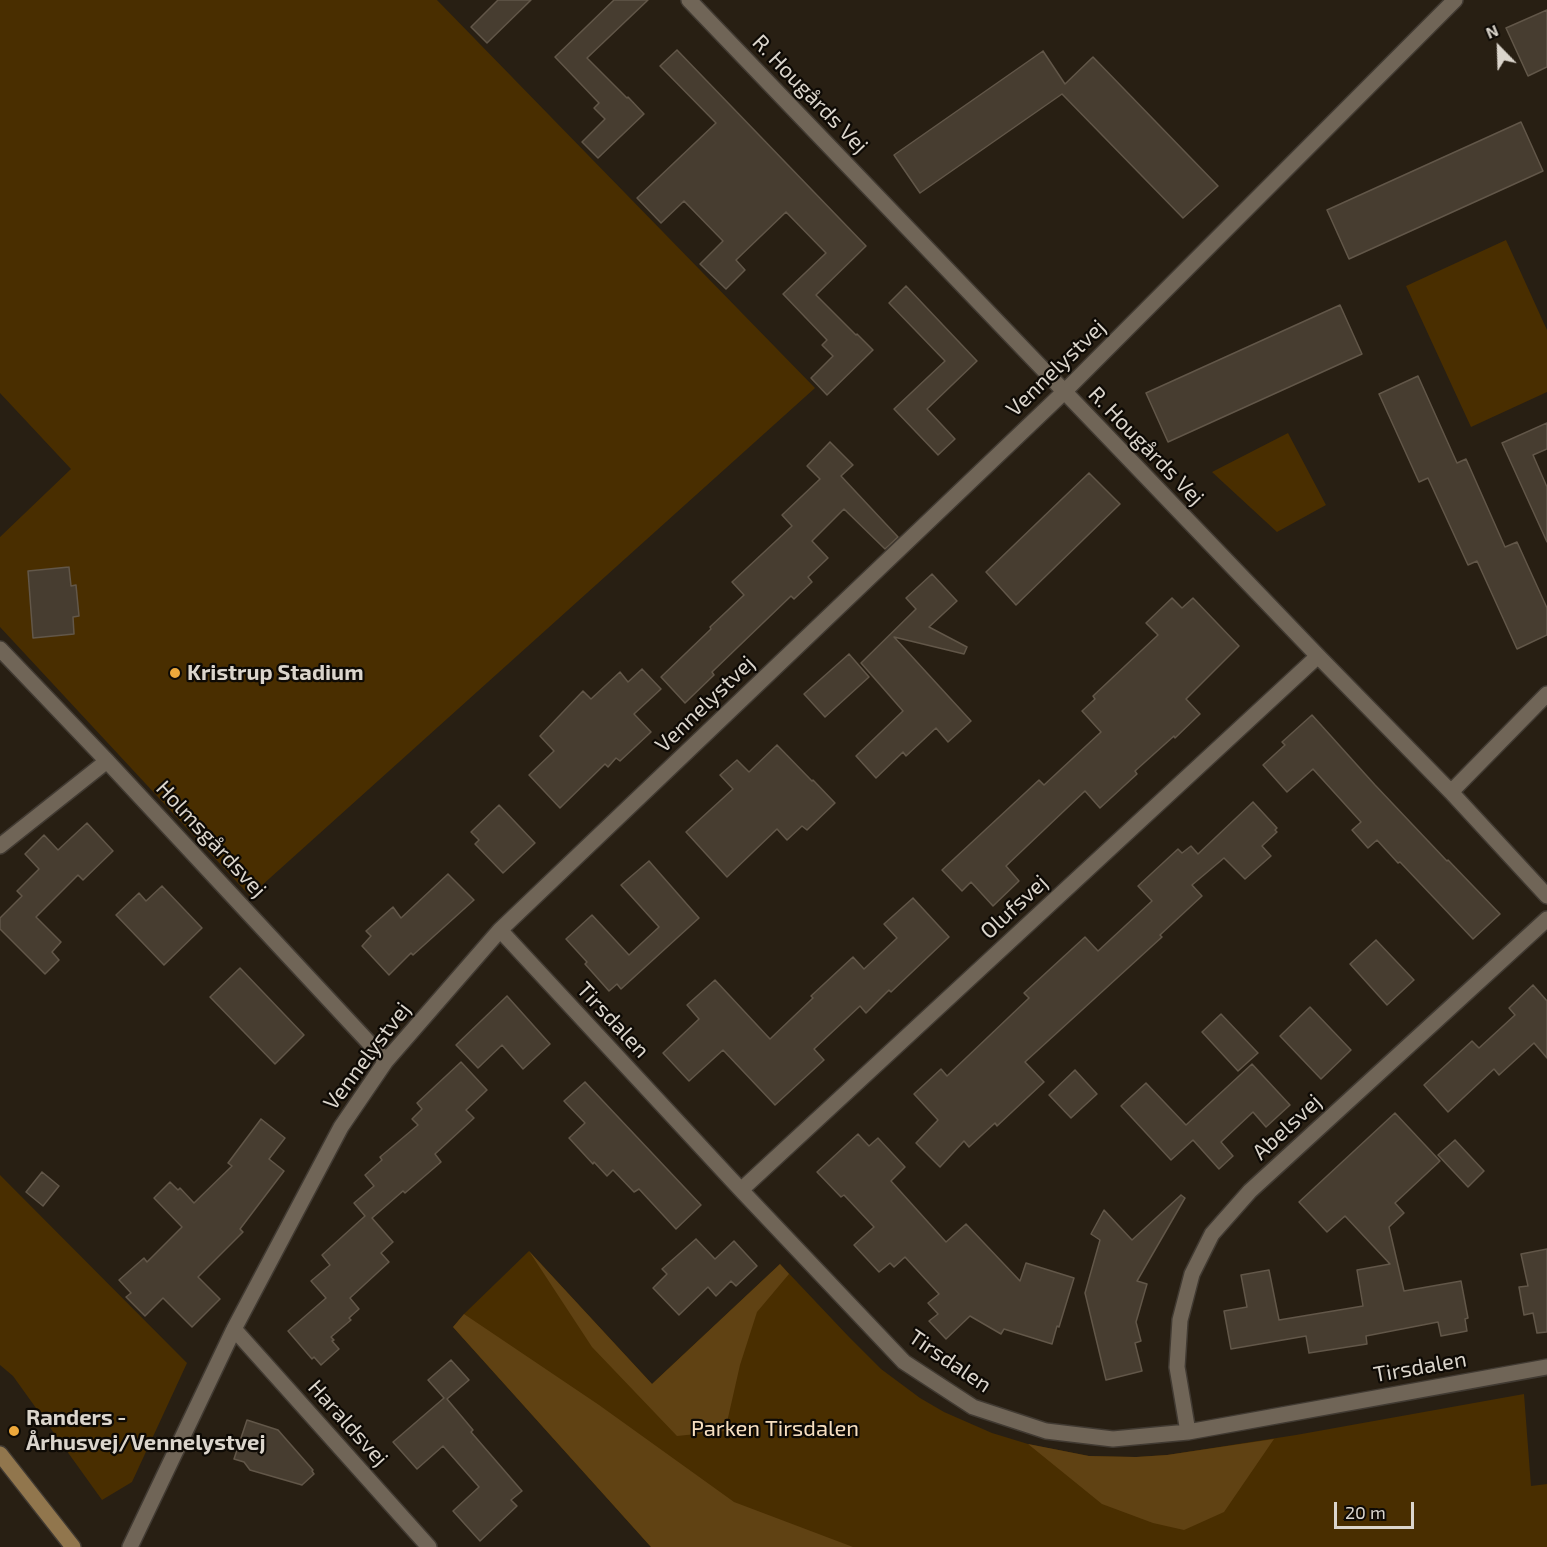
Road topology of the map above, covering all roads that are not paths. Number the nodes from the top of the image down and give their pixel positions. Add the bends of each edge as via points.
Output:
1 (689, 0) edge
2 (1455, 0) edge
3 (1064, 392) junction
4 (0, 649) edge
5 (1318, 657) junction
6 (1547, 694) edge
7 (107, 761) junction
8 (1451, 792) junction
9 (0, 846) edge
10 (1547, 896) edge
11 (1547, 919) edge
12 (500, 930) junction
13 (386, 1061) junction
14 (741, 1190) junction
15 (234, 1329) junction
16 (1547, 1367) edge
17 (1188, 1432) junction
18 (0, 1454) edge
19 (73, 1547) edge
20 (130, 1547) edge
21 (429, 1547) edge

1 - 3 street, R. Hougårds Vej
2 - 3 street, Vennelystvej
3 - 5 street, R. Hougårds Vej
3 - 12 street, Vennelystvej
4 - 7 street, Holmsgårdsvej
5 - 8 street, R. Hougårds Vej
5 - 14 street, Olufsvej
6 - 8 street
7 - 9 street
7 - 13 street, Holmsgårdsvej
8 - 10 street, R. Hougårds Vej
11 - 17 street, Abelsvej via 1250,1191 1212,1234 1192,1274 1180,1320 1177,1367
12 - 13 street, Vennelystvej
12 - 14 street, Tirsdalen
13 - 15 street, Vennelystvej via 341,1126
14 - 17 street, Tirsdalen via 904,1362 973,1407 1046,1431 1113,1439
15 - 20 street, Vennelystvej
15 - 21 street, Haraldsvej
16 - 17 street, Tirsdalen
18 - 19 main road

